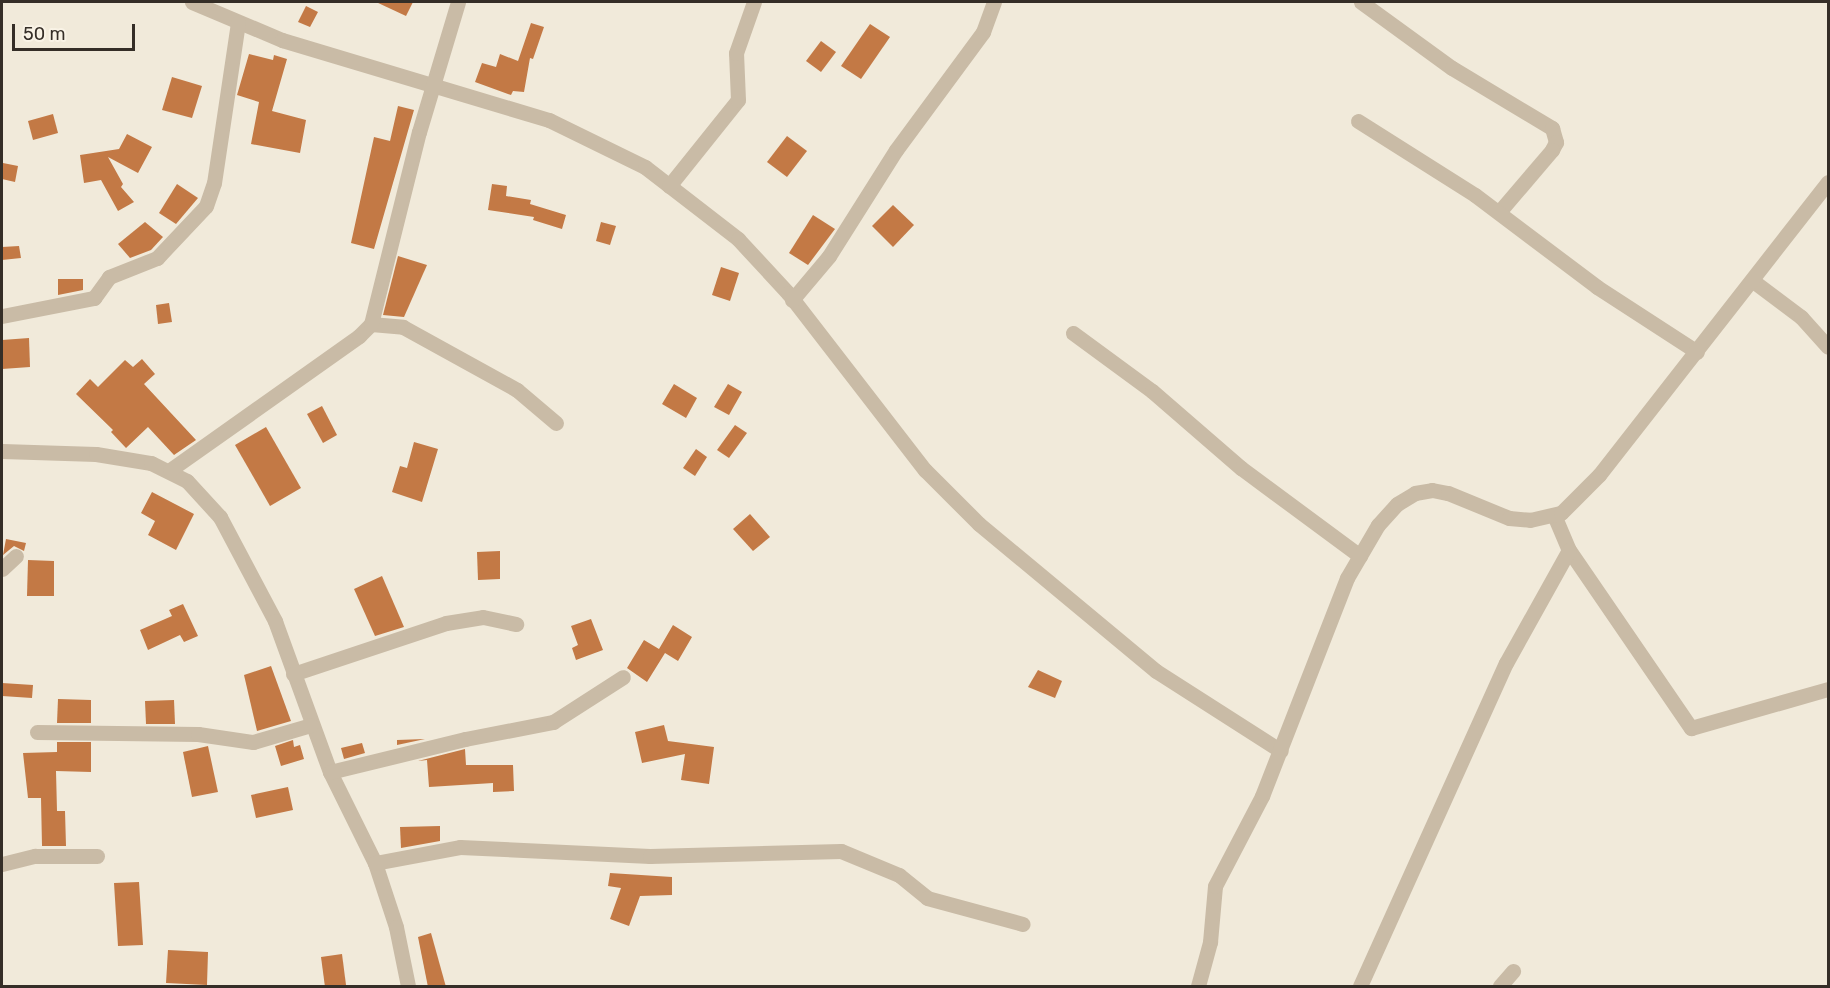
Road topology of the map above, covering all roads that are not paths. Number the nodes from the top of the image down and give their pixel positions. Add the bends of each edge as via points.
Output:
1 (192, 2) edge
2 (458, 2) edge
3 (754, 2) edge
4 (994, 2) edge
5 (1361, 2) edge
6 (238, 23) junction
7 (432, 87) junction
8 (1358, 121) dead end
9 (1828, 182) edge
10 (669, 186) junction
11 (1500, 212) junction
12 (1753, 281) junction
13 (792, 300) junction
14 (2, 316) edge
15 (371, 324) junction
16 (1073, 333) dead end
17 (1828, 347) edge
18 (1698, 352) junction
19 (556, 423) dead end
20 (2, 451) edge
21 (170, 470) junction
22 (1554, 515) junction
23 (1569, 550) junction
24 (16, 556) dead end
25 (1360, 556) junction
26 (2, 569) edge
27 (516, 624) dead end
28 (293, 674) junction
29 (623, 677) dead end
30 (1828, 689) edge
31 (310, 724) junction
32 (37, 732) dead end
33 (1281, 751) junction
34 (330, 772) junction
35 (97, 856) dead end
36 (375, 863) junction
37 (2, 864) edge
38 (1023, 924) dead end
39 (1513, 971) dead end
40 (408, 987) edge
41 (1198, 987) edge
42 (1360, 987) edge
43 (1500, 987) edge

1 - 6 street
2 - 7 street
3 - 10 street via 736,53 738,100
4 - 13 street via 983,32 896,150 829,256
5 - 11 street via 1452,68 1552,128 1552,150
6 - 7 street
6 - 14 street via 214,183 206,206 157,258 110,277 94,298
7 - 10 street via 549,120 645,166
7 - 15 street
8 - 11 street
9 - 12 street
10 - 13 street via 738,240
11 - 18 street via 1597,287
12 - 17 street via 1801,317
12 - 18 street
13 - 33 street via 917,461 979,524 1156,671
15 - 19 street via 403,327 517,390
15 - 21 street
16 - 25 street via 1152,391 1241,468
18 - 22 street via 1578,499
20 - 21 street via 96,454
21 - 28 street via 220,517 275,621
22 - 23 street
22 - 25 street via 1509,518 1448,493 1414,494 1397,504 1378,525
23 - 30 street via 1691,728
23 - 42 street via 1506,663
24 - 26 street
25 - 33 street via 1347,578
27 - 28 street via 483,617 446,623
28 - 31 street
29 - 34 street via 553,722
31 - 32 street via 253,742 198,734
31 - 34 street
33 - 41 street via 1215,886 1210,942
34 - 36 street
35 - 37 street via 35,856
36 - 38 street via 460,847 650,856 841,851 899,875 927,898
36 - 40 street via 396,927
39 - 43 street

